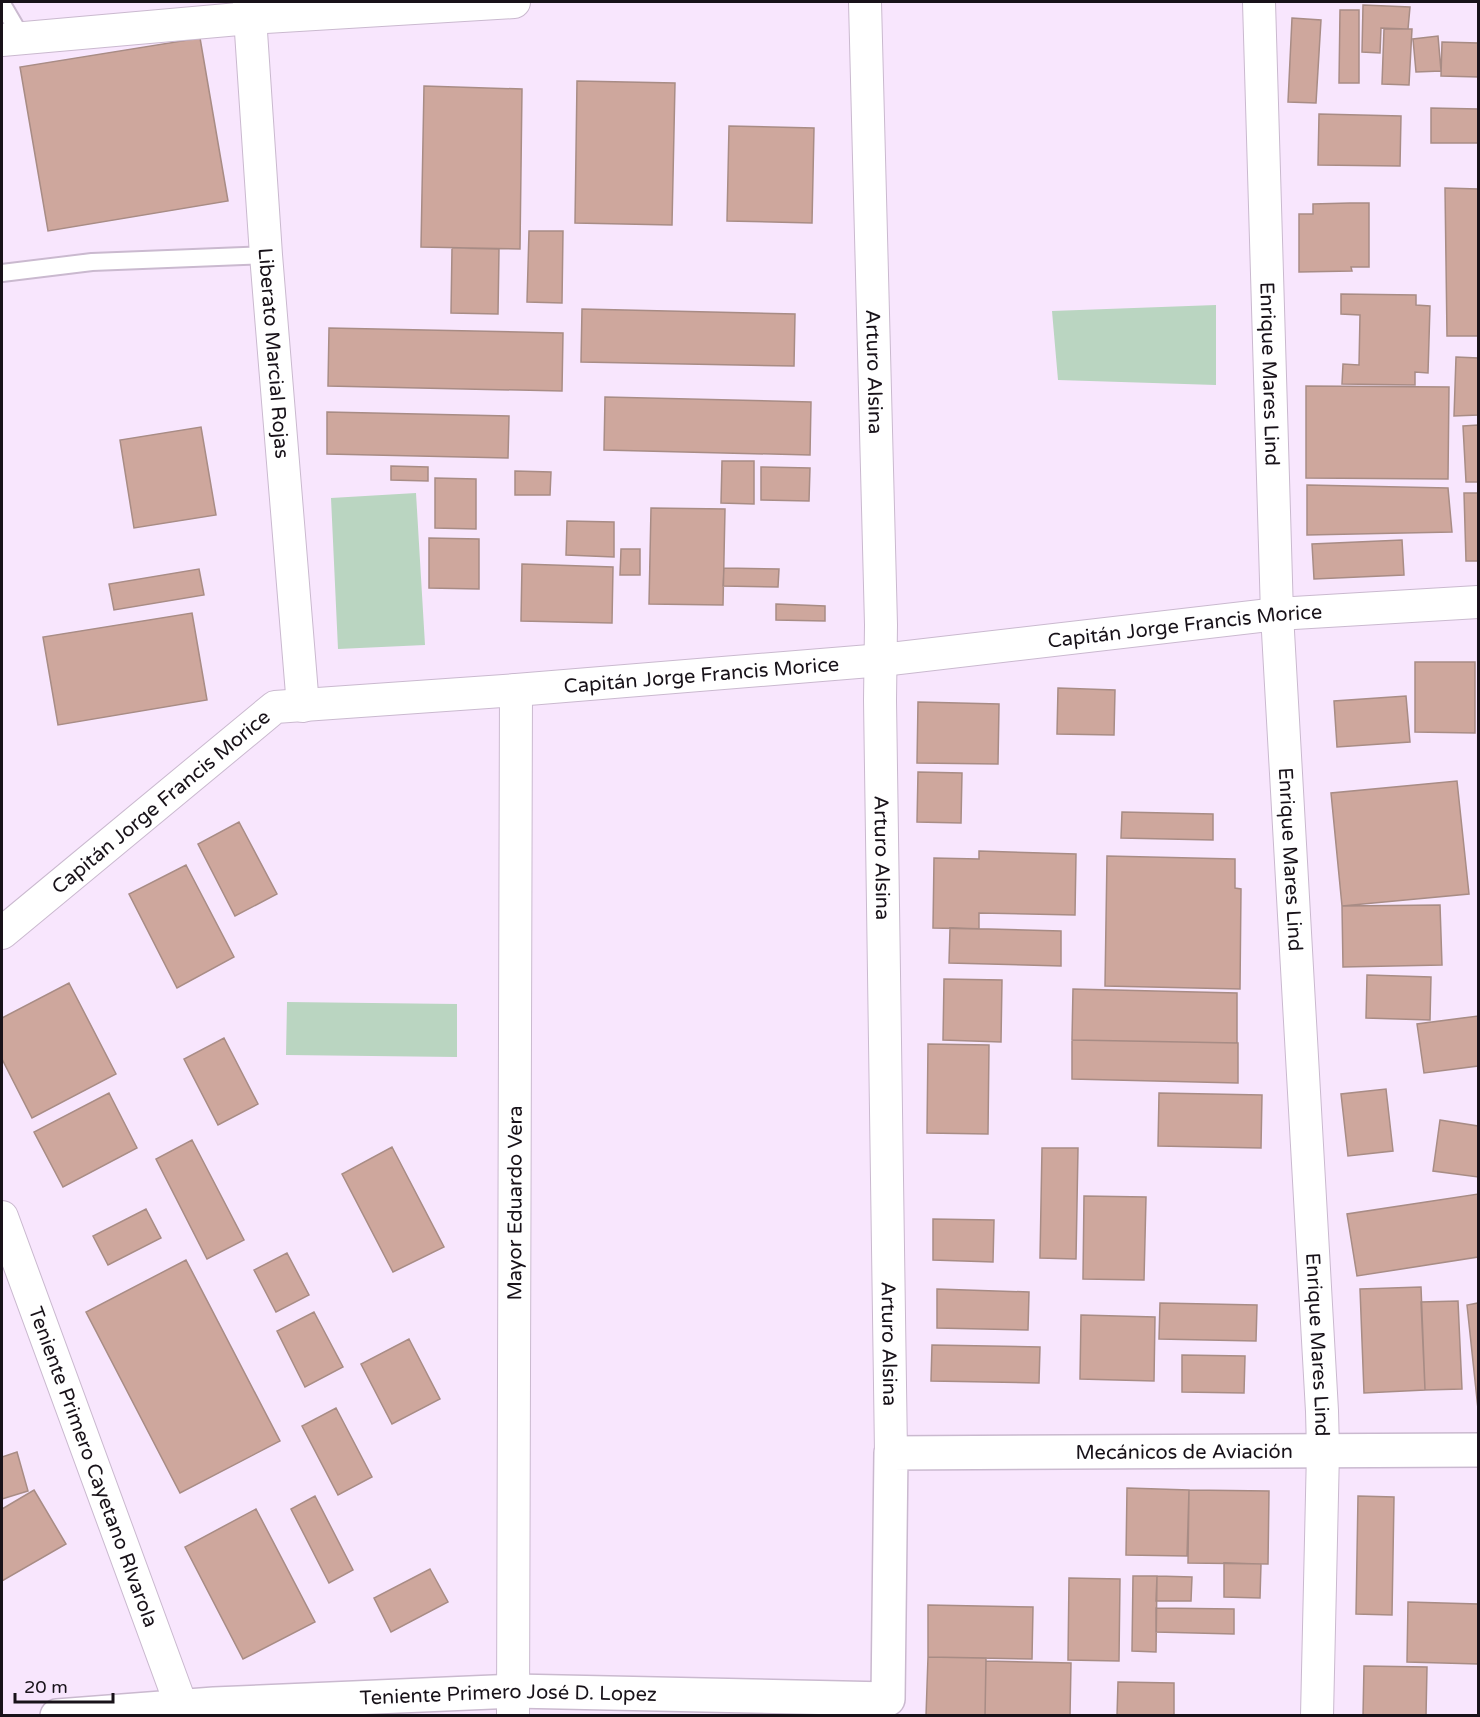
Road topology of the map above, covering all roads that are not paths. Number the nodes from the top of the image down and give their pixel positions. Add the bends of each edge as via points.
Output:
1 (514, 2) edge
2 (865, 2) edge
3 (1259, 2) edge
4 (2, 3) edge
5 (250, 10) edge
6 (12, 39) edge
7 (266, 255) junction
8 (2, 273) edge
9 (1479, 602) edge
10 (1277, 614) junction
11 (882, 660) junction
12 (516, 690) junction
13 (303, 706) junction
14 (2, 933) edge
15 (2, 1216) edge
16 (1479, 1450) edge
17 (1323, 1451) junction
18 (891, 1454) junction
19 (513, 1703) edge
20 (888, 1707) edge
21 (184, 1711) edge
22 (57, 1716) edge
23 (1317, 1716) edge

1 - 5 street
2 - 11 street, Arturo Alsina
3 - 10 street, Enrique Mares Lind
4 - 6 lane
5 - 6 street
5 - 7 street, Liberato Marcial Rojas
7 - 8 lane via 92,262
7 - 13 street, Liberato Marcial Rojas
9 - 10 street, Capitán Jorge Francis Morice
10 - 11 street, Capitán Jorge Francis Morice
10 - 17 street, Enrique Mares Lind
11 - 12 street, Capitán Jorge Francis Morice
11 - 18 street, Arturo Alsina
12 - 13 street, Capitán Jorge Francis Morice
12 - 19 street, Mayor Eduardo Vera
13 - 14 street, Capitán Jorge Francis Morice via 275,707
15 - 21 street, Teniente Primero Cayetano RIvarola
16 - 17 street, Mecánicos de Aviación
17 - 18 street, Mecánicos de Aviación
17 - 23 street, Enrique Mares Lind
18 - 20 street, Arturo Alsina
19 - 20 street, Teniente Primero José D. Lopez
19 - 21 street, Teniente Primero José D. Lopez
21 - 22 street, Teniente Primero José D. Lopez

